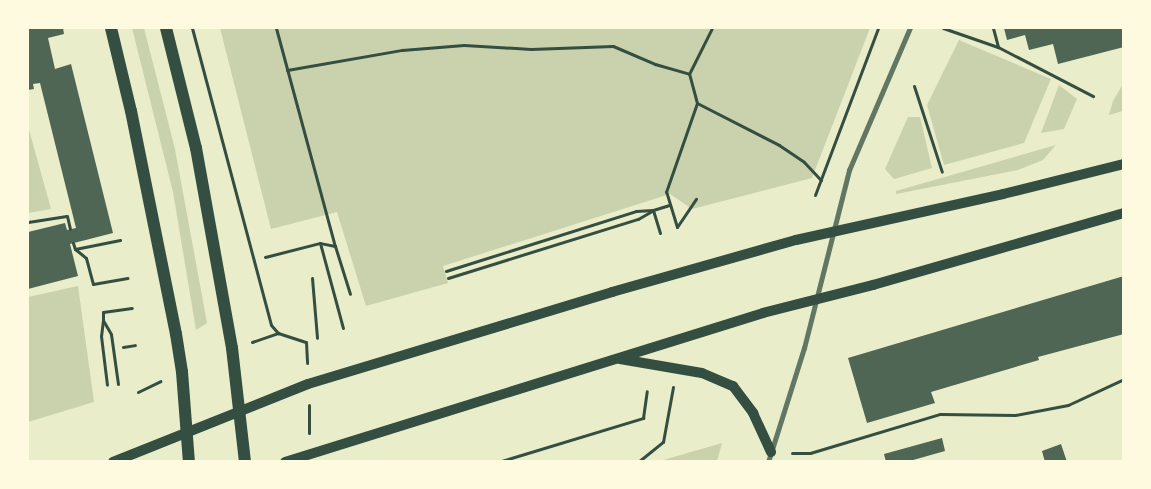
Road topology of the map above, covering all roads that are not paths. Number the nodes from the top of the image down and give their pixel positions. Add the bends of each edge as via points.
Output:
1 (111, 28) edge
2 (166, 28) edge
3 (910, 28) edge
4 (1124, 164) edge
5 (1124, 213) edge
6 (834, 231) junction
7 (818, 298) junction
8 (616, 358) junction
9 (240, 410) junction
10 (187, 433) junction
11 (769, 457) edge
12 (113, 462) edge
13 (190, 462) edge
14 (245, 462) edge
15 (285, 462) edge

1 - 10 main road via 133,120 182,372
2 - 9 main road via 196,148
3 - 6 street via 849,170
4 - 6 main road
5 - 7 main road
6 - 7 street
6 - 9 main road via 612,292 308,384
7 - 8 main road
7 - 11 street
8 - 11 main road via 702,373 733,386 753,413
8 - 15 main road
9 - 10 main road
9 - 14 main road
10 - 12 main road
10 - 13 main road

